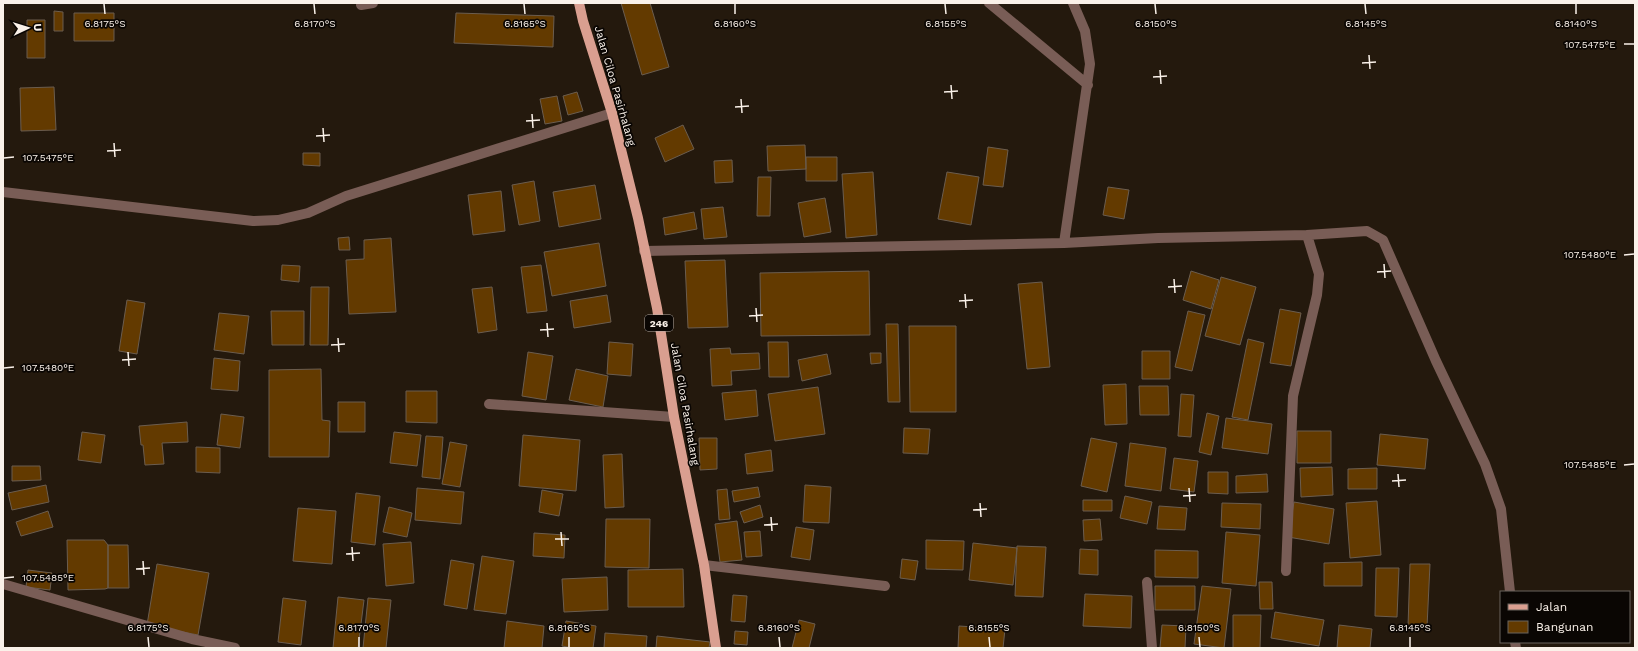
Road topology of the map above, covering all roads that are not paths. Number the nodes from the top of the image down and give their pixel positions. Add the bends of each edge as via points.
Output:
1 (373, 3) edge
2 (579, 3) edge
3 (989, 3) edge
4 (1073, 3) edge
5 (361, 5) dead end
6 (1088, 85) junction
7 (612, 113) junction
8 (3, 192) edge
9 (1307, 235) junction
10 (1064, 243) junction
11 (644, 251) junction
12 (488, 404) dead end
13 (674, 417) junction
14 (704, 565) junction
15 (1286, 571) dead end
16 (1147, 582) dead end
17 (3, 584) edge
18 (885, 586) dead end
19 (1510, 591) edge
20 (236, 648) edge
21 (716, 648) edge
22 (1152, 648) edge

1 - 5 street
2 - 7 main road, Jalan Ciloa Pasirhalang / 246
3 - 6 street
4 - 6 street via 1089,47
6 - 10 street
7 - 8 street via 346,196 308,213 278,220 253,222
7 - 11 main road, Jalan Ciloa Pasirhalang / 246
9 - 10 street
9 - 15 street via 1319,274 1317,295 1293,396
9 - 19 street via 1367,230 1383,240 1485,464 1501,510
10 - 11 street
11 - 13 main road, Jalan Ciloa Pasirhalang / 246 via 657,308
12 - 13 street
13 - 14 main road, Jalan Ciloa Pasirhalang / 246
14 - 18 street
14 - 21 main road, Jalan Ciloa Pasirhalang / 246
16 - 22 street
17 - 20 street via 192,639

